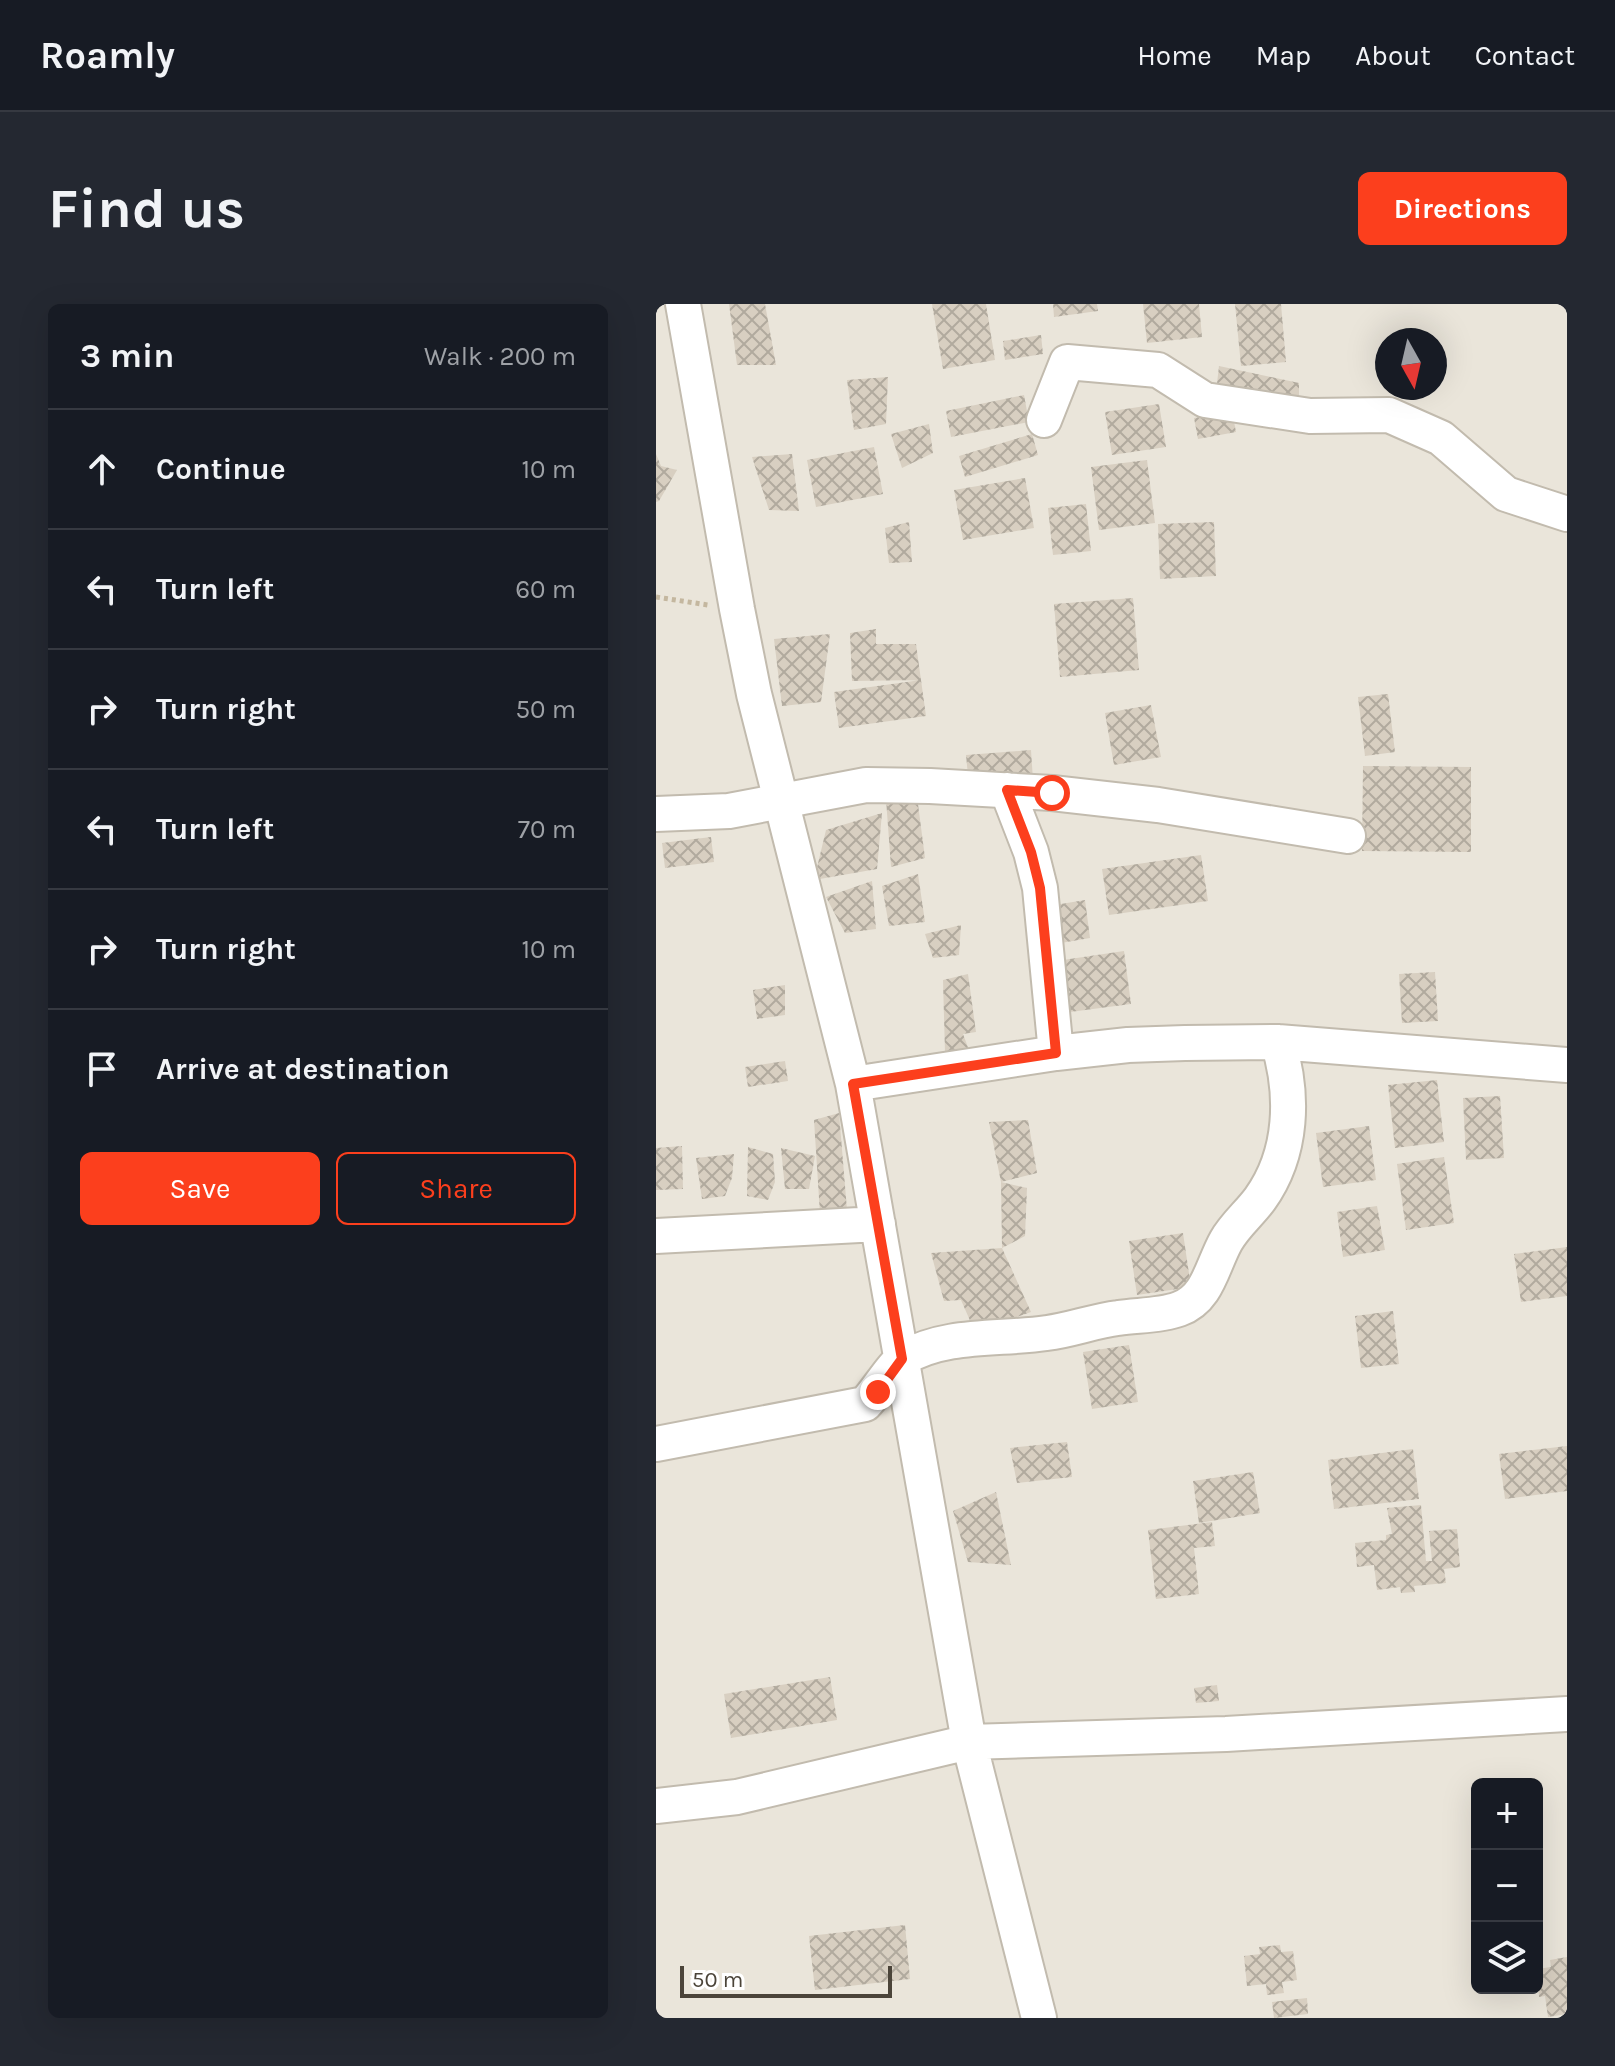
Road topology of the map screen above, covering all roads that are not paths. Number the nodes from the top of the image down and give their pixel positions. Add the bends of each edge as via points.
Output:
1 (683, 304) edge
2 (1044, 420) dead end
3 (1567, 514) edge
4 (1007, 790) junction
5 (782, 802) junction
6 (656, 814) edge
7 (1348, 836) dead end
8 (1278, 1042) junction
9 (1056, 1053) junction
10 (1567, 1065) edge
11 (853, 1084) junction
12 (878, 1224) junction
13 (656, 1236) edge
14 (902, 1359) junction
15 (656, 1444) edge
16 (1567, 1714) edge
17 (969, 1742) junction
18 (656, 1806) edge
19 (1039, 2018) edge

1 - 5 street via 737,609
2 - 3 street via 1067,362 1158,370 1205,400 1310,416 1389,415 1441,438 1506,494
4 - 5 street via 866,785
4 - 7 street via 1158,805
4 - 9 street via 1040,888
5 - 6 street
5 - 11 street
8 - 9 street via 1128,1045
8 - 10 street
8 - 14 street via 1286,1067 1285,1148 1277,1172 1234,1227 1194,1300 1179,1309 1048,1333 941,1343
9 - 11 street
11 - 12 street
12 - 13 street
12 - 14 street
14 - 15 street via 865,1404
14 - 17 street
16 - 17 street via 1226,1734
17 - 18 street via 737,1797
17 - 19 street

